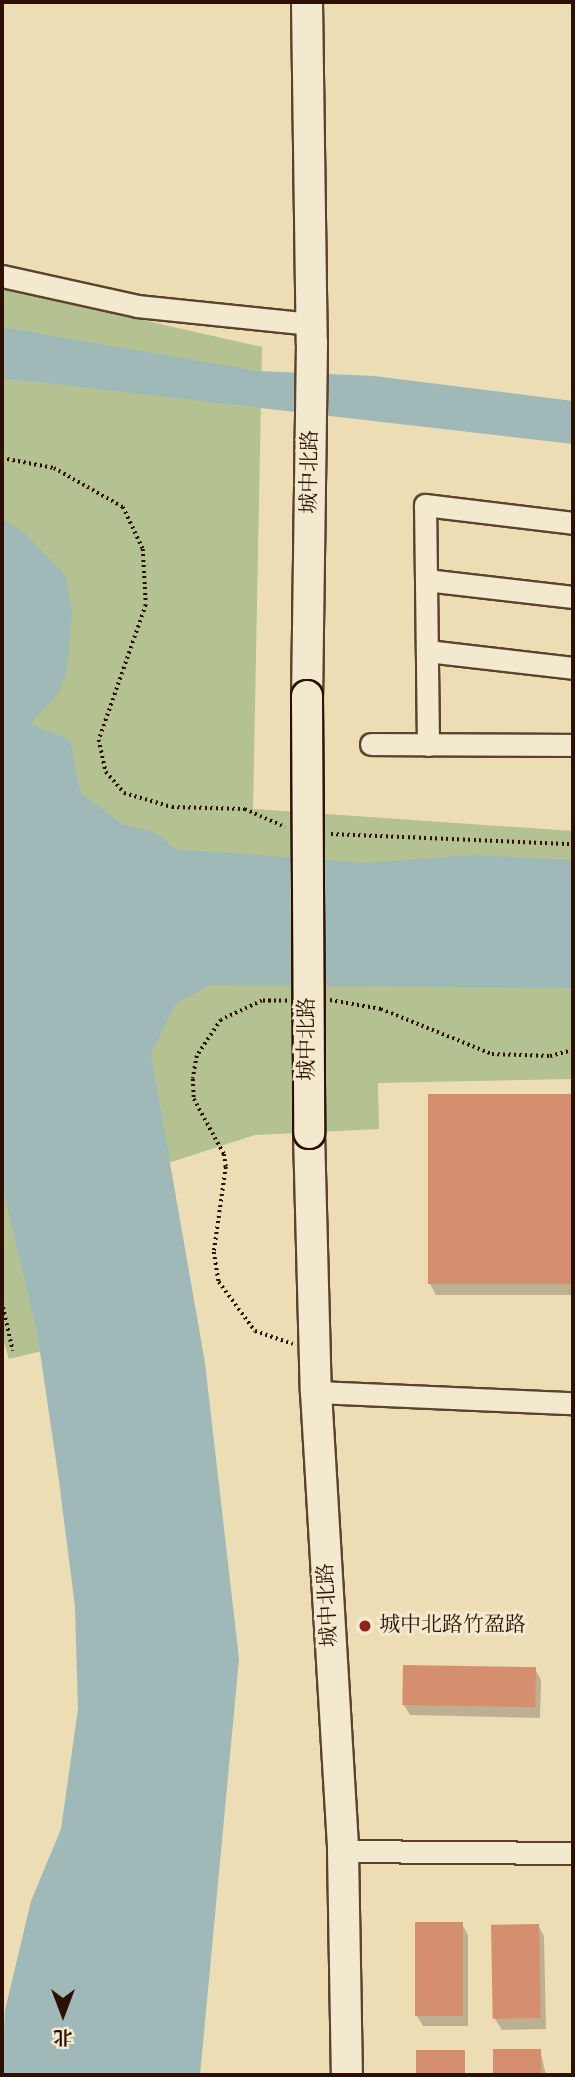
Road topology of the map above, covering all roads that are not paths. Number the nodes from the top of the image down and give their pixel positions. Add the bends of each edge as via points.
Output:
1 (307, 2) edge
2 (2, 276) edge
3 (312, 334) junction
4 (573, 523) edge
5 (426, 580) junction
6 (573, 597) edge
7 (426, 651) junction
8 (573, 668) edge
9 (372, 744) dead end
10 (428, 744) junction
11 (573, 745) edge
12 (316, 1392) junction
13 (573, 1403) edge
14 (343, 1851) junction
15 (573, 1853) edge
16 (347, 2075) edge

1 - 3 street, 城中北路
2 - 3 street via 137,306
3 - 12 street, 城中北路, bridge via 307,696 309,1133
4 - 5 street via 425,505
5 - 6 street
5 - 7 street
7 - 8 street
7 - 10 street
9 - 10 street
10 - 11 street
12 - 13 street
12 - 14 street, 城中北路
14 - 15 street
14 - 16 street, 城中北路

